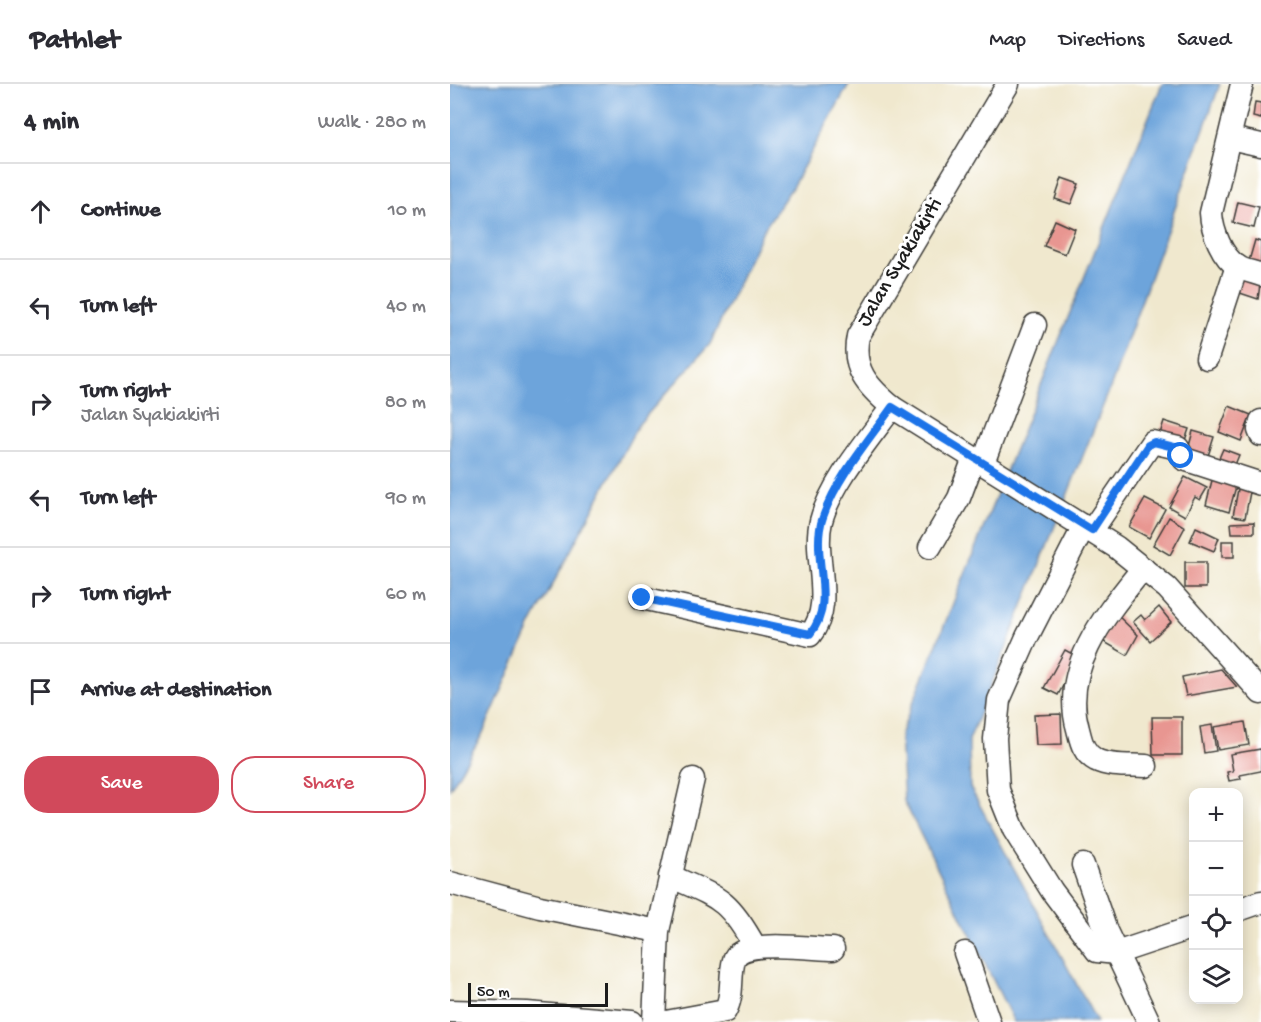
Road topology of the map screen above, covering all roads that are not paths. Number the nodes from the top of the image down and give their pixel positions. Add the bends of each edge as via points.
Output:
1 (1008, 84) edge
2 (1242, 84) edge
3 (1230, 138) junction
4 (1261, 145) edge
5 (1238, 266) junction
6 (1261, 275) edge
7 (1035, 325) dead end
8 (1207, 358) dead end
9 (892, 407) junction
10 (1261, 421) edge
11 (1261, 435) edge
12 (983, 464) junction
13 (1259, 478) edge
14 (1082, 525) junction
15 (930, 548) dead end
16 (1143, 568) junction
17 (642, 598) dead end
18 (1257, 680) edge
19 (1146, 766) dead end
20 (693, 779) dead end
21 (1083, 865) dead end
22 (670, 876) junction
23 (450, 883) edge
24 (1261, 902) edge
25 (1243, 909) edge
26 (1189, 929) edge
27 (658, 931) junction
28 (755, 947) junction
29 (833, 949) dead end
30 (965, 953) dead end
31 (1116, 953) junction
32 (450, 1011) edge
33 (632, 1022) edge
34 (654, 1022) edge
35 (666, 1022) edge
36 (989, 1022) edge
37 (1149, 1022) edge

1 - 9 street, Jalan Syakiakirti via 858,336 857,368
2 - 3 street
3 - 4 street
3 - 5 street via 1211,213 1217,238
5 - 6 street
5 - 8 street
7 - 12 street
9 - 12 street, Jalan Syakiakirti
9 - 17 street via 847,471 822,518 818,551 823,604 810,634
10 - 11 street
12 - 14 street, Jalan Syakiakirti
12 - 15 street
13 - 14 street via 1184,459 1178,448 1152,442
14 - 16 street, Jalan Syakiakirti
14 - 31 street via 999,700 995,725 998,790 1014,830 1087,940 1097,951
16 - 18 street, Jalan Syakiakirti
16 - 19 street via 1100,621 1074,686 1073,701 1088,754 1111,764
20 - 22 street
21 - 31 street
22 - 27 street
22 - 28 street via 721,899 738,915
23 - 27 street via 540,907
24 - 25 street
26 - 31 street
27 - 34 street
28 - 29 street
28 - 35 street via 740,950 735,957 725,1011
30 - 36 street
31 - 37 street
32 - 33 street

